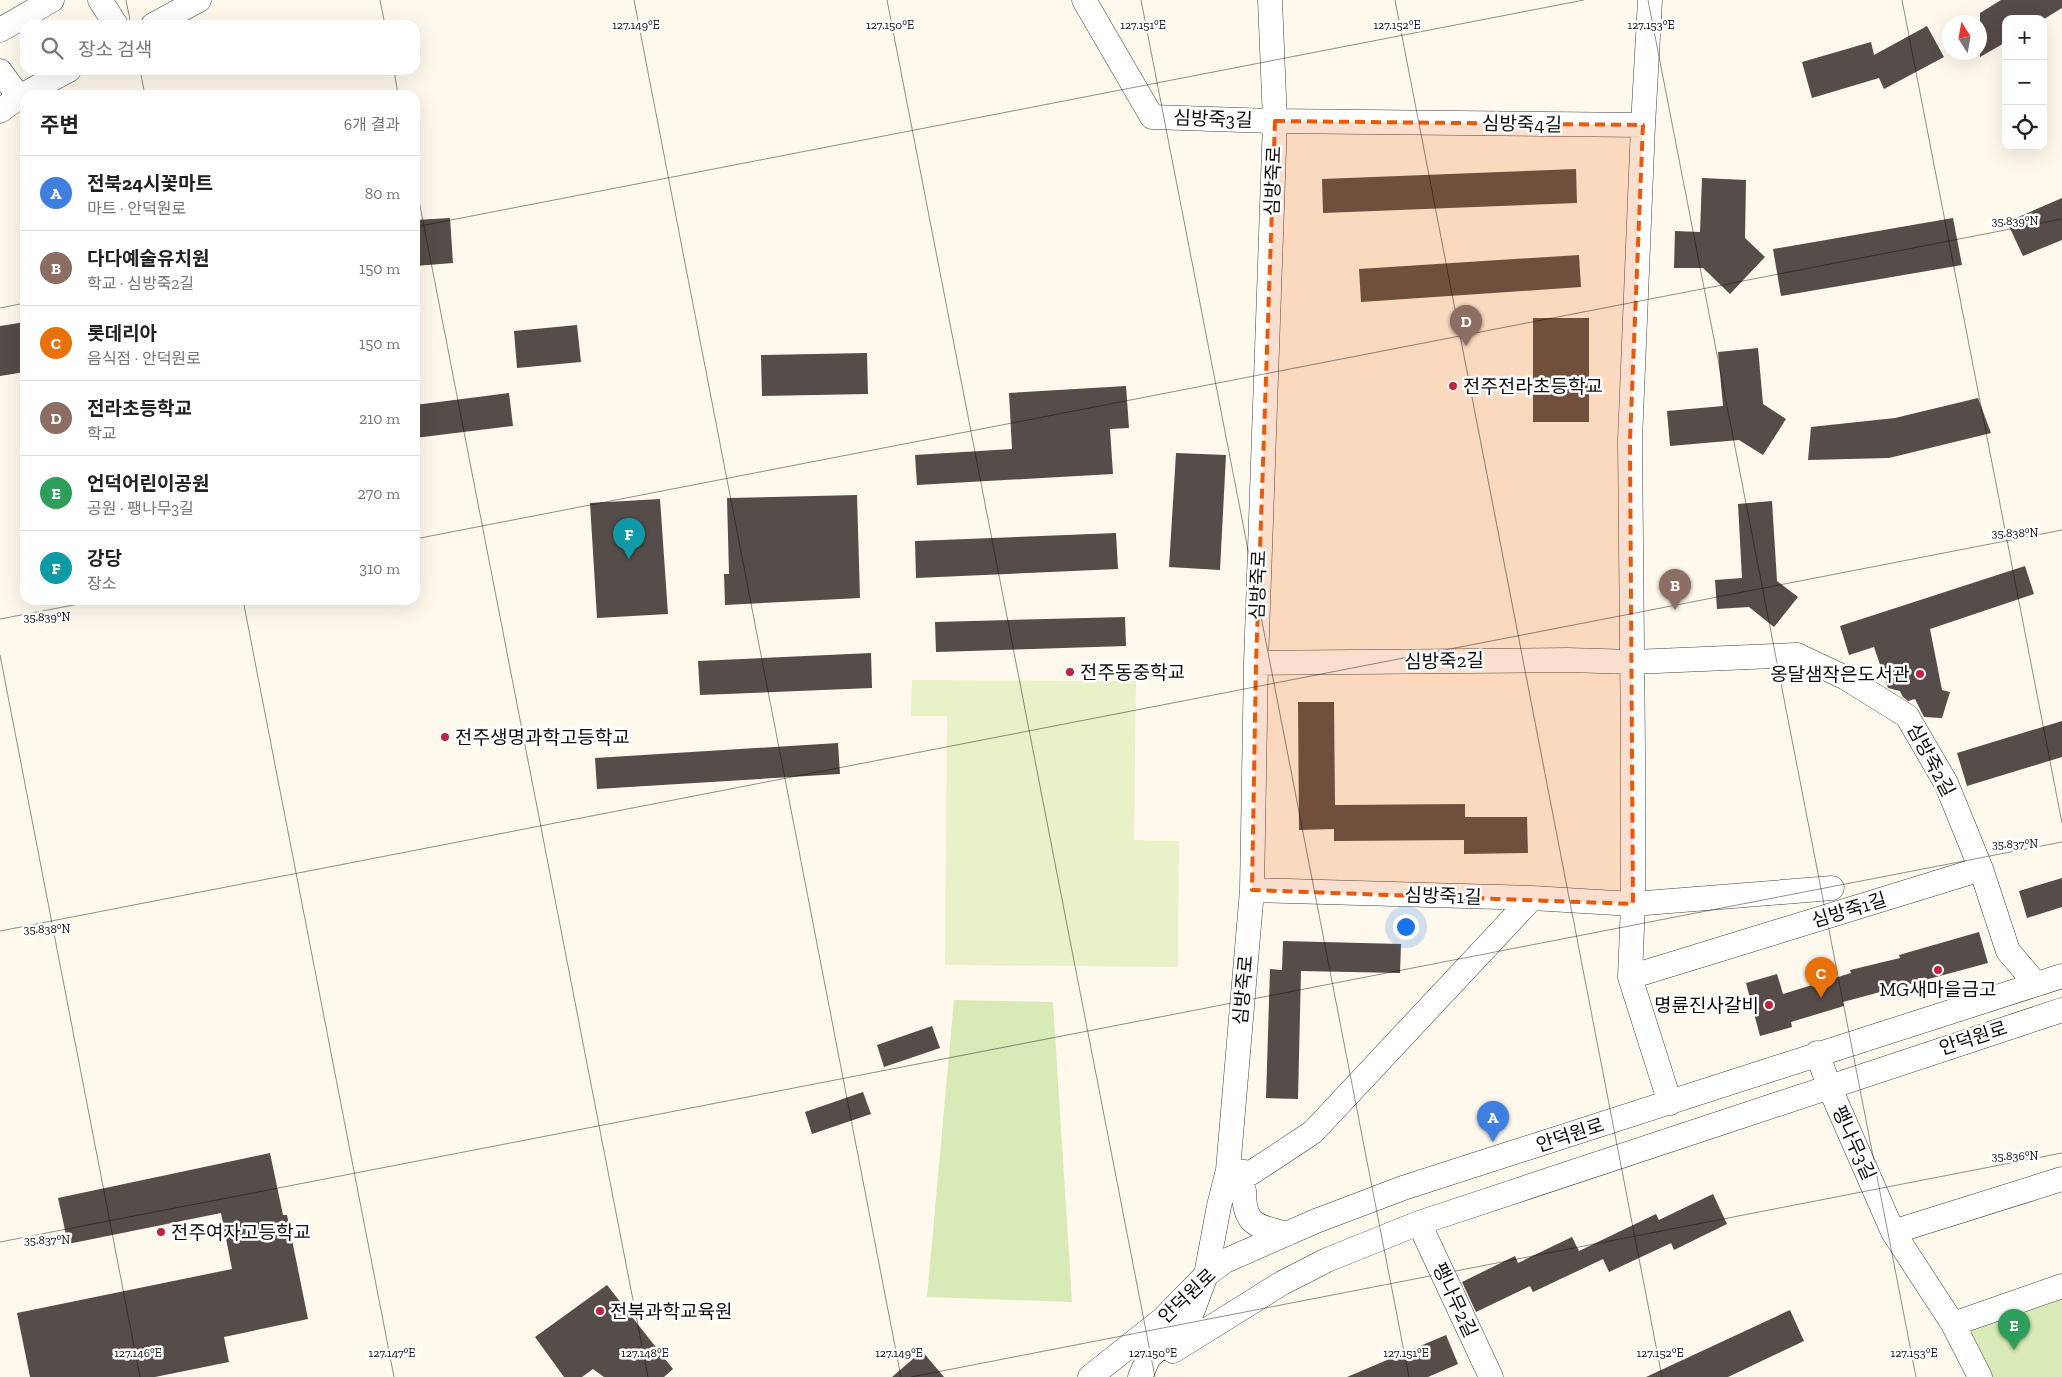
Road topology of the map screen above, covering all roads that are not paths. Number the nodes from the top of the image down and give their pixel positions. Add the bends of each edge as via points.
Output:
1 (52, 0) edge
2 (100, 0) edge
3 (200, 0) edge
4 (1084, 0) edge
5 (1270, 0) edge
6 (1650, 0) edge
7 (113, 20) edge
8 (162, 20) edge
9 (0, 30) edge
10 (0, 72) edge
11 (61, 75) edge
12 (34, 90) edge
13 (20, 98) edge
14 (9, 104) edge
15 (1275, 122) junction
16 (1643, 125) junction
17 (1633, 662) junction
18 (1256, 663) junction
19 (1981, 870) junction
20 (1832, 888) dead end
21 (1252, 890) junction
22 (1532, 898) junction
23 (1633, 904) junction
24 (2062, 976) edge
25 (1630, 977) junction
26 (2036, 984) junction
27 (2062, 1010) edge
28 (1817, 1053) junction
29 (1829, 1086) junction
30 (1670, 1103) junction
31 (2062, 1178) edge
32 (1226, 1180) junction
33 (1218, 1217) junction
34 (1419, 1223) junction
35 (1893, 1232) junction
36 (1287, 1234) junction
37 (1206, 1275) junction
38 (2062, 1286) edge
39 (1163, 1319) junction
40 (1952, 1324) junction
41 (1090, 1377) edge
42 (1140, 1377) edge
43 (1491, 1377) edge
44 (1980, 1377) edge

1 - 9 street
2 - 7 street
3 - 8 street
4 - 15 street, 심방죽3길 via 1152,117
5 - 15 street, 심방죽로
6 - 16 street
10 - 14 street
11 - 12 street
13 - 14 street
15 - 16 street, 심방죽4길
15 - 18 street, 심방죽로
16 - 17 street via 1630,440
17 - 18 street, 심방죽2길
17 - 19 street, 심방죽2길 via 1797,656 1846,678 1907,716 1946,783
17 - 23 street
18 - 21 street, 심방죽로
19 - 25 street, 심방죽1길
19 - 26 street, 심방죽2길 via 2008,951
20 - 23 street, 심방죽1길
21 - 22 street, 심방죽1길
21 - 32 street, 심방죽로
22 - 23 street, 심방죽1길
22 - 32 street via 1313,1132 1251,1173
23 - 25 street
24 - 26 street, 안덕원로
25 - 30 street
26 - 28 street, 안덕원로
27 - 29 street, 안덕원로
28 - 29 street, 팽나무3길
28 - 30 street, 안덕원로
29 - 34 street, 안덕원로
29 - 35 street, 팽나무3길
30 - 36 street, 안덕원로 via 1403,1188
31 - 35 street
32 - 33 street, 심방죽로
32 - 36 street via 1244,1191 1244,1209 1256,1226
33 - 37 street, 심방죽로
33 - 39 street via 1206,1220 1190,1269 1158,1310
34 - 42 street, 안덕원로 via 1327,1260 1282,1283 1174,1351
34 - 43 street, 팽나무2길
35 - 40 street, 팽나무3길
36 - 37 street, 안덕원로 via 1225,1261
37 - 39 street, 안덕원로
37 - 42 street, 심방죽로 via 1188,1323 1149,1357
38 - 40 street
39 - 41 street, 안덕원로
40 - 44 street, 팽나무3길

